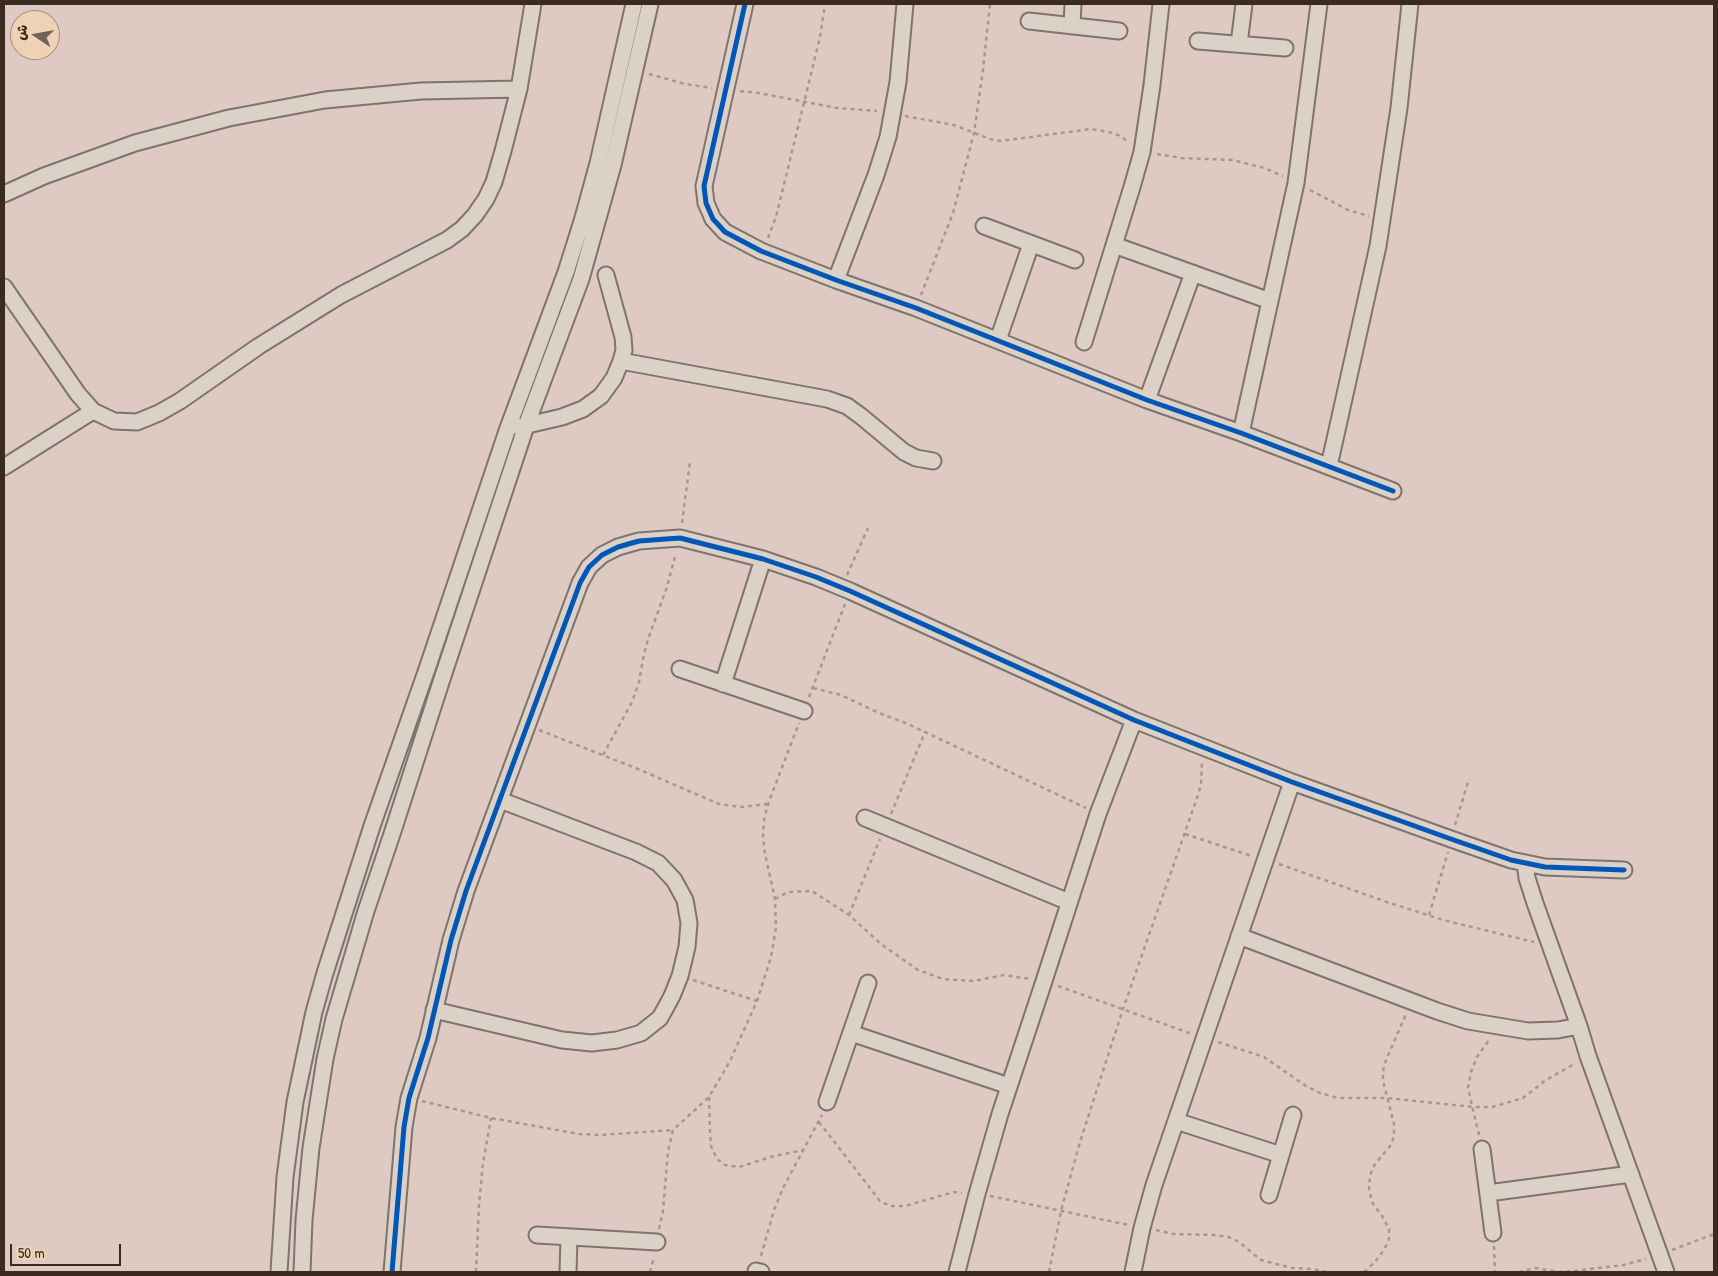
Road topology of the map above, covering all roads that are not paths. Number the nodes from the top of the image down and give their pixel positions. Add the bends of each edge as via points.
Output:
1 (533, 4) edge
2 (634, 4) edge
3 (650, 4) edge
4 (745, 4) edge
5 (905, 4) edge
6 (1073, 4) edge
7 (1161, 4) edge
8 (1244, 4) edge
9 (1319, 4) edge
10 (1410, 4) edge
11 (1029, 22) dead end
12 (1072, 26) junction
13 (1119, 30) dead end
14 (1198, 41) dead end
15 (1239, 44) junction
16 (1285, 48) dead end
17 (518, 90) junction
18 (4, 194) edge
19 (984, 226) dead end
20 (1032, 244) junction
21 (1114, 245) junction
22 (1075, 260) dead end
23 (1193, 273) junction
24 (606, 275) dead end
25 (836, 280) junction
26 (4, 287) edge
27 (1270, 300) junction
28 (998, 340) junction
29 (1084, 342) dead end
30 (621, 362) junction
31 (1147, 400) junction
32 (93, 412) junction
33 (526, 426) junction
34 (508, 428) junction
35 (1241, 433) junction
36 (933, 460) dead end
37 (1329, 466) junction
38 (4, 467) edge
39 (1393, 491) dead end
40 (764, 558) junction
41 (680, 669) dead end
42 (723, 684) junction
43 (804, 711) road end
44 (1134, 720) junction
45 (1292, 782) junction
46 (500, 800) junction
47 (865, 818) dead end
48 (1525, 863) junction
49 (1624, 870) dead end
50 (1069, 902) junction
51 (1240, 936) junction
52 (868, 983) dead end
53 (434, 1010) junction
54 (1578, 1026) junction
55 (851, 1033) junction
56 (1009, 1086) junction
57 (827, 1102) road end
58 (1293, 1115) dead end
59 (1176, 1121) junction
60 (1482, 1149) road end
61 (1281, 1155) junction
62 (1631, 1174) junction
63 (1488, 1193) junction
64 (1269, 1195) dead end
65 (1493, 1233) road end
66 (538, 1235) dead end
67 (569, 1238) junction
68 (657, 1242) road end
69 (279, 1272) edge
70 (302, 1272) edge
71 (392, 1272) edge
72 (568, 1272) edge
73 (958, 1272) edge
74 (1133, 1272) edge
75 (1666, 1272) edge

1 - 17 street
2 - 34 street via 583,218
3 - 33 street via 614,165 581,279
4 - 25 street via 704,186 706,203 725,232 761,251
5 - 25 street via 893,114 883,153
6 - 12 street
7 - 21 street via 1142,152
8 - 15 street
9 - 27 street via 1296,182
10 - 37 street via 1398,117 1370,289
11 - 12 street
12 - 13 street
14 - 15 street
15 - 16 street
17 - 18 street via 421,91 334,100 229,118 135,143
17 - 32 street via 494,182 486,199 462,229 447,240 341,294 159,413 137,422 114,421
19 - 20 street
20 - 22 street
20 - 28 street
21 - 23 street
21 - 29 street
23 - 27 street
23 - 31 street
24 - 30 street via 623,337
25 - 28 street
26 - 32 street
27 - 35 street
28 - 31 street
30 - 33 street via 601,396 583,409
30 - 36 street via 828,399 847,406 904,452 916,458
31 - 35 street
32 - 38 street
33 - 34 street
33 - 70 street via 442,676 334,1019 311,1148
34 - 69 street via 372,826 314,1012 289,1144
35 - 37 street
37 - 39 street
40 - 42 street
40 - 44 street via 845,589
40 - 46 street via 680,538 639,541 602,554 580,583
41 - 42 street
42 - 43 street
44 - 45 street
44 - 50 street
45 - 48 street
45 - 51 street
46 - 53 street via 466,891
46 - 53 street via 658,863 674,880 685,900 689,924 680,976 660,1018 641,1033 617,1040 592,1043 562,1040
47 - 50 street
48 - 49 street via 1566,869
48 - 54 street via 1530,890
50 - 56 street
51 - 54 street via 1468,1021 1528,1031
51 - 59 street
52 - 55 street
53 - 71 street via 404,1127
54 - 62 street
55 - 56 street
55 - 57 street
56 - 73 street
58 - 61 street
59 - 61 street
59 - 74 street via 1154,1185
60 - 63 street
61 - 64 street
62 - 63 street
62 - 75 street
63 - 65 street
66 - 67 street
67 - 68 street
67 - 72 street

